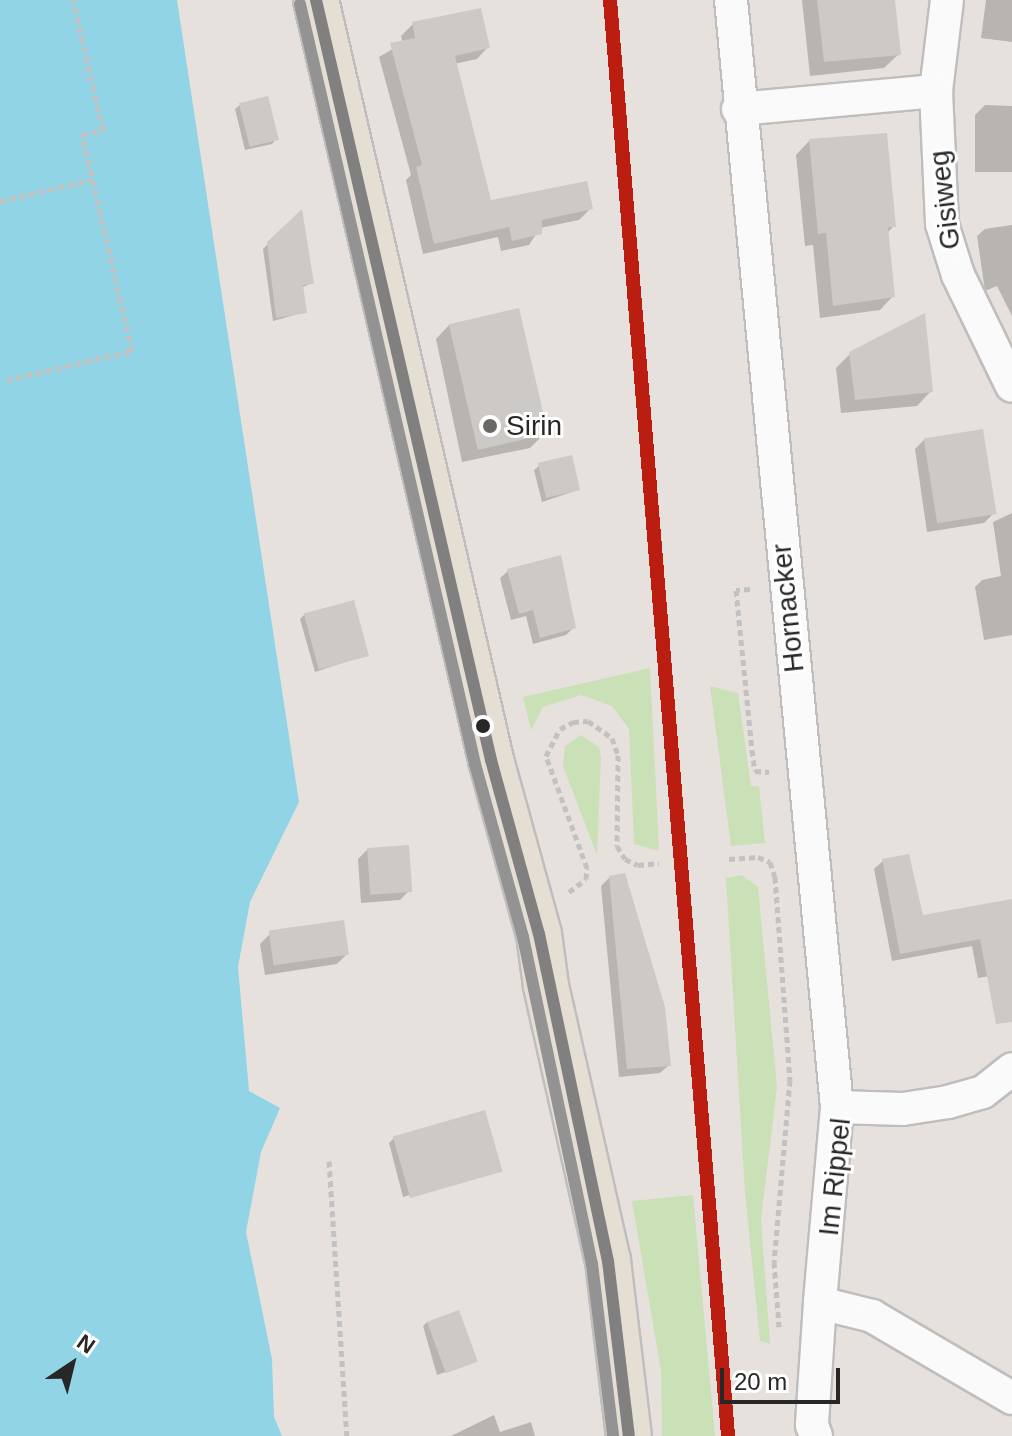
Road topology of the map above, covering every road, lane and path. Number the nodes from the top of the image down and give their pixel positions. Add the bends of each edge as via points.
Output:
1 (73, 0) edge
2 (316, 0) edge
3 (731, 0) edge
4 (947, 0) edge
5 (936, 91) junction
6 (738, 109) junction
7 (92, 180) junction
8 (0, 201) edge
9 (7, 380) dead end
10 (1012, 386) edge
11 (785, 586) junction
12 (770, 773) dead end
13 (775, 854) dead end
14 (729, 859) dead end
15 (770, 862) junction
16 (659, 863) dead end
17 (524, 876) junction
18 (1012, 1069) edge
19 (837, 1107) junction
20 (329, 1161) dead end
21 (820, 1303) junction
22 (817, 1347) junction
23 (1012, 1398) edge
24 (814, 1431) edge
25 (347, 1436) edge
26 (629, 1436) edge

1 - 7 path via 103,130 82,135
2 - 17 main road via 491,760
3 - 6 street, Hornacker
4 - 5 street, Gisiweg
5 - 6 street
5 - 10 street, Gisiweg via 947,248
6 - 11 street, Hornacker
7 - 8 path
7 - 9 path via 132,351
11 - 12 path via 736,590 755,771
11 - 19 street, Hornacker
13 - 15 path
14 - 15 path via 758,857
15 - 22 path via 790,1080 774,1262 779,1328 784,1341
16 - 17 path via 638,865 625,859 617,846 618,755 612,738 588,721 573,722 550,741 546,756 586,879 567,894 559,868
17 - 26 main road via 608,1261
18 - 19 street, Im Rippel via 983,1092 948,1102 903,1109
19 - 21 street, Im Rippel
20 - 25 path
21 - 22 street, Im Rippel
21 - 23 street via 872,1316
22 - 24 street, Im Rippel

